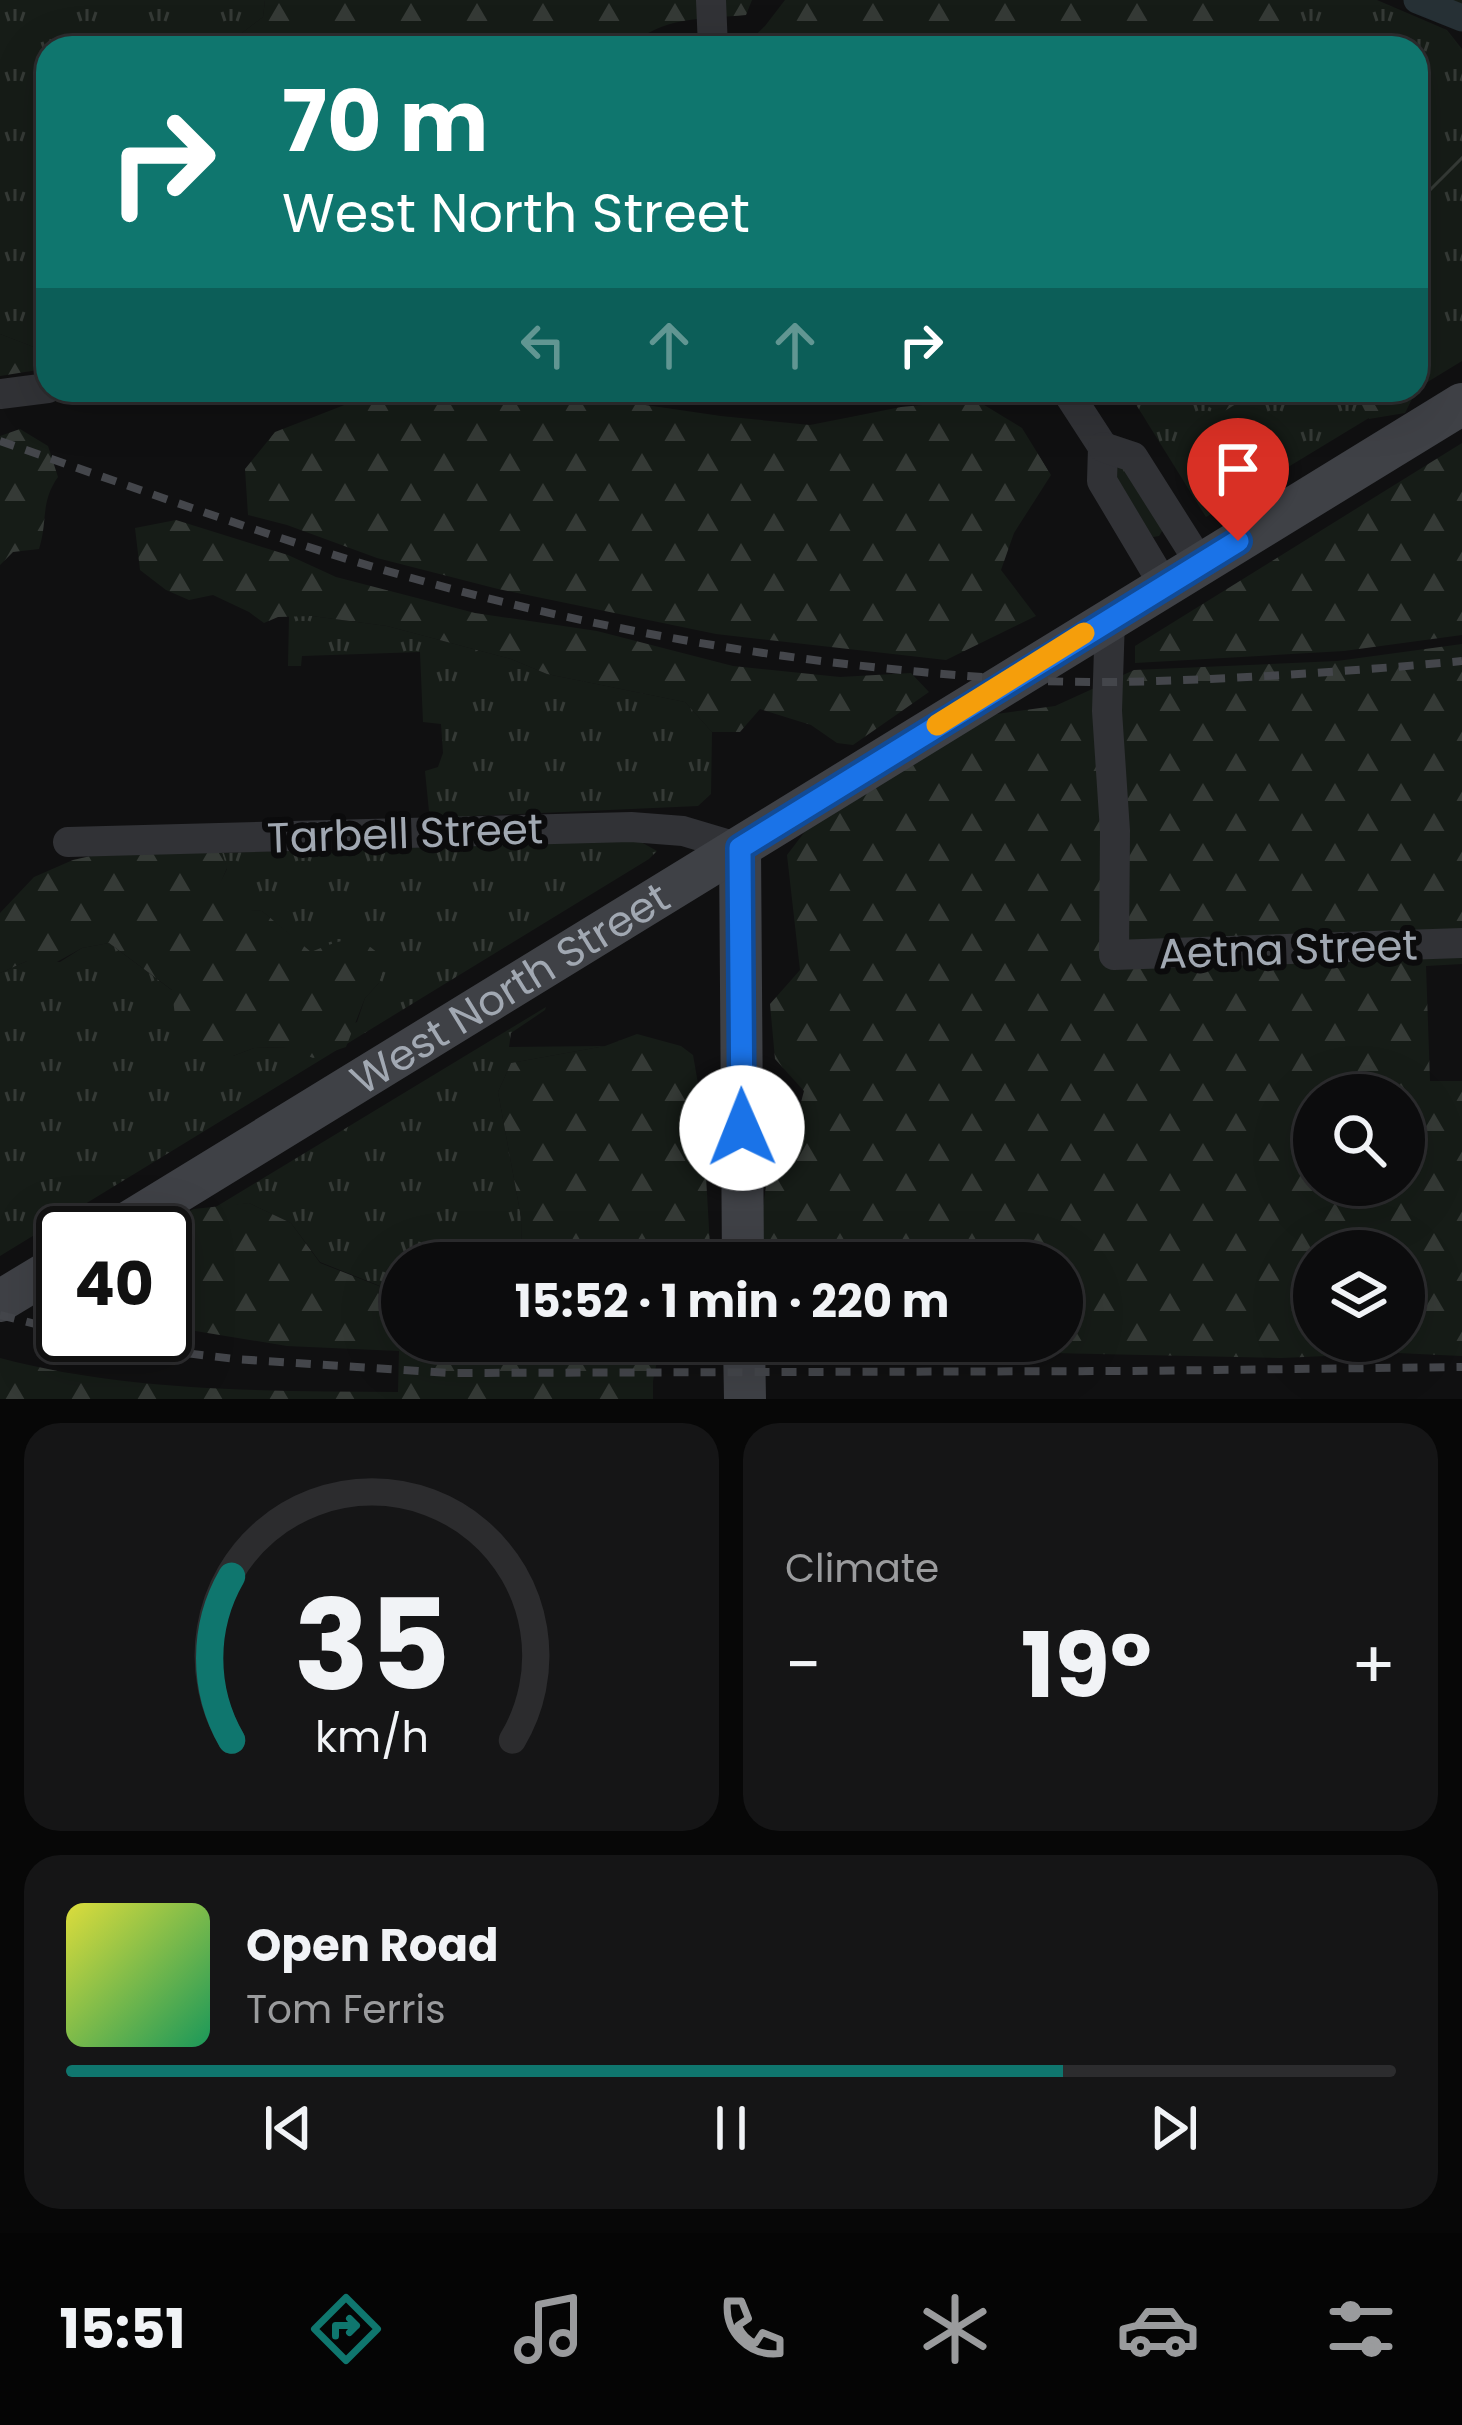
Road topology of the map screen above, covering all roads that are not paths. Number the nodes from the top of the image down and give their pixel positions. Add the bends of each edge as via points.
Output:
1 (711, 0) edge
2 (712, 36) edge
3 (36, 390) edge
4 (0, 394) edge
5 (1074, 402) edge
6 (1462, 404) edge
7 (1182, 574) junction
8 (1110, 618) junction
9 (68, 842) dead end
10 (740, 848) junction
11 (1462, 943) edge
12 (155, 1206) edge
13 (743, 1242) edge
14 (36, 1279) edge
15 (0, 1301) edge
16 (744, 1362) edge
17 (745, 1399) edge

1 - 2 street
3 - 4 street
5 - 7 street via 1103,447 1133,458
6 - 7 street, West North Street
7 - 8 street, West North Street
8 - 10 street, West North Street
8 - 11 street, Aetna Street via 1114,955
9 - 10 street, Tarbell Street via 631,827
10 - 12 street, West North Street
10 - 13 street
14 - 15 street
16 - 17 street

